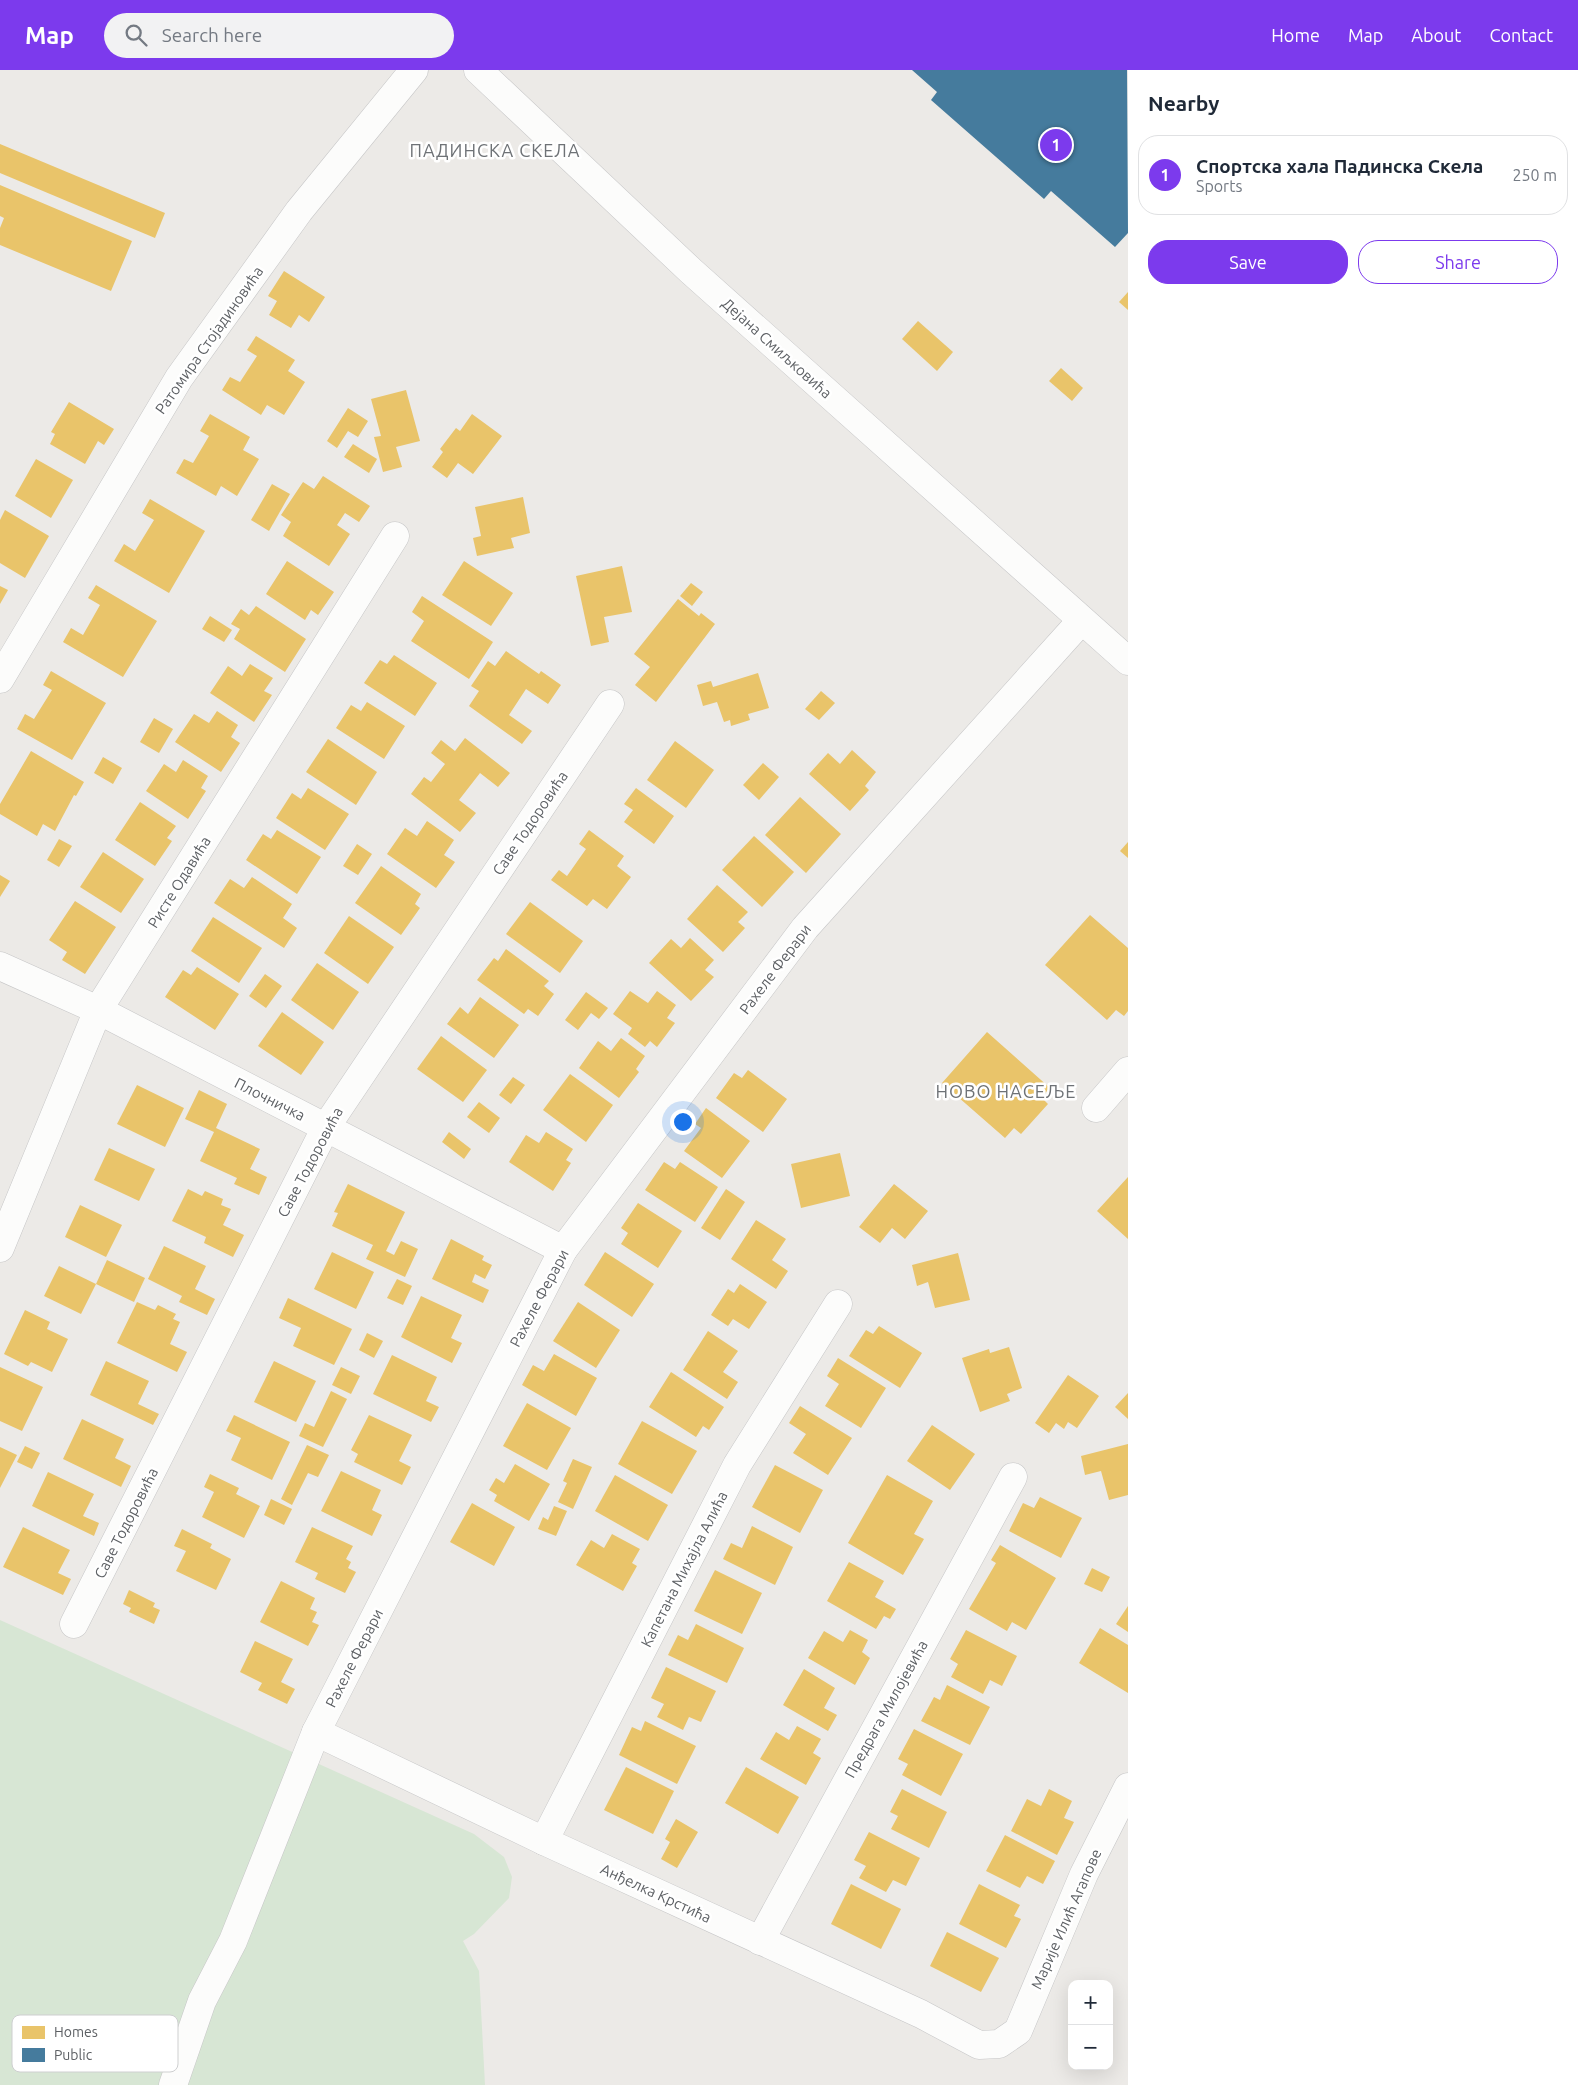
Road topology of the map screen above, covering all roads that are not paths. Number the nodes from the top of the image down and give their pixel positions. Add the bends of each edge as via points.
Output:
1 (414, 70) edge
2 (478, 70) edge
3 (395, 536) dead end
4 (1081, 621) junction
5 (1128, 661) edge
6 (0, 679) edge
7 (610, 704) dead end
8 (0, 966) edge
9 (98, 1010) junction
10 (1128, 1071) edge
11 (1096, 1108) dead end
12 (326, 1128) junction
13 (0, 1248) edge
14 (563, 1250) junction
15 (838, 1304) dead end
16 (1013, 1477) dead end
17 (74, 1624) dead end
18 (316, 1732) junction
19 (1128, 1787) edge
20 (544, 1842) junction
21 (760, 1941) junction
22 (998, 2044) joint
23 (174, 2085) edge

1 - 6 street, Ратомира Стојадиновића via 299,212 179,378
2 - 4 street, Дејана Смиљковића via 691,270
3 - 9 street, Ристе Одавића
4 - 5 street, Дејана Смиљковића
4 - 14 street, Рахеле Ферари via 805,928
7 - 12 street, Саве Тодоровића
8 - 9 street, Плочничка
9 - 12 street, Плочничка
9 - 13 street, Ристе Одавића
10 - 11 street
12 - 14 street, Плочничка
12 - 17 street, Саве Тодоровића
14 - 18 street, Рахеле Ферари
15 - 20 street, Капетана Михајла Алића via 737,1465
16 - 21 street, Предрага Милојевића
18 - 20 street, Анђелка Крстића
18 - 23 street, Рахеле Ферари via 233,1941 202,2001
19 - 22 street, Марије Илић Агапове via 1084,1874 1018,2031
20 - 21 street, Анђелка Крстића
21 - 22 street, Анђелка Крстића via 921,2014 979,2045

